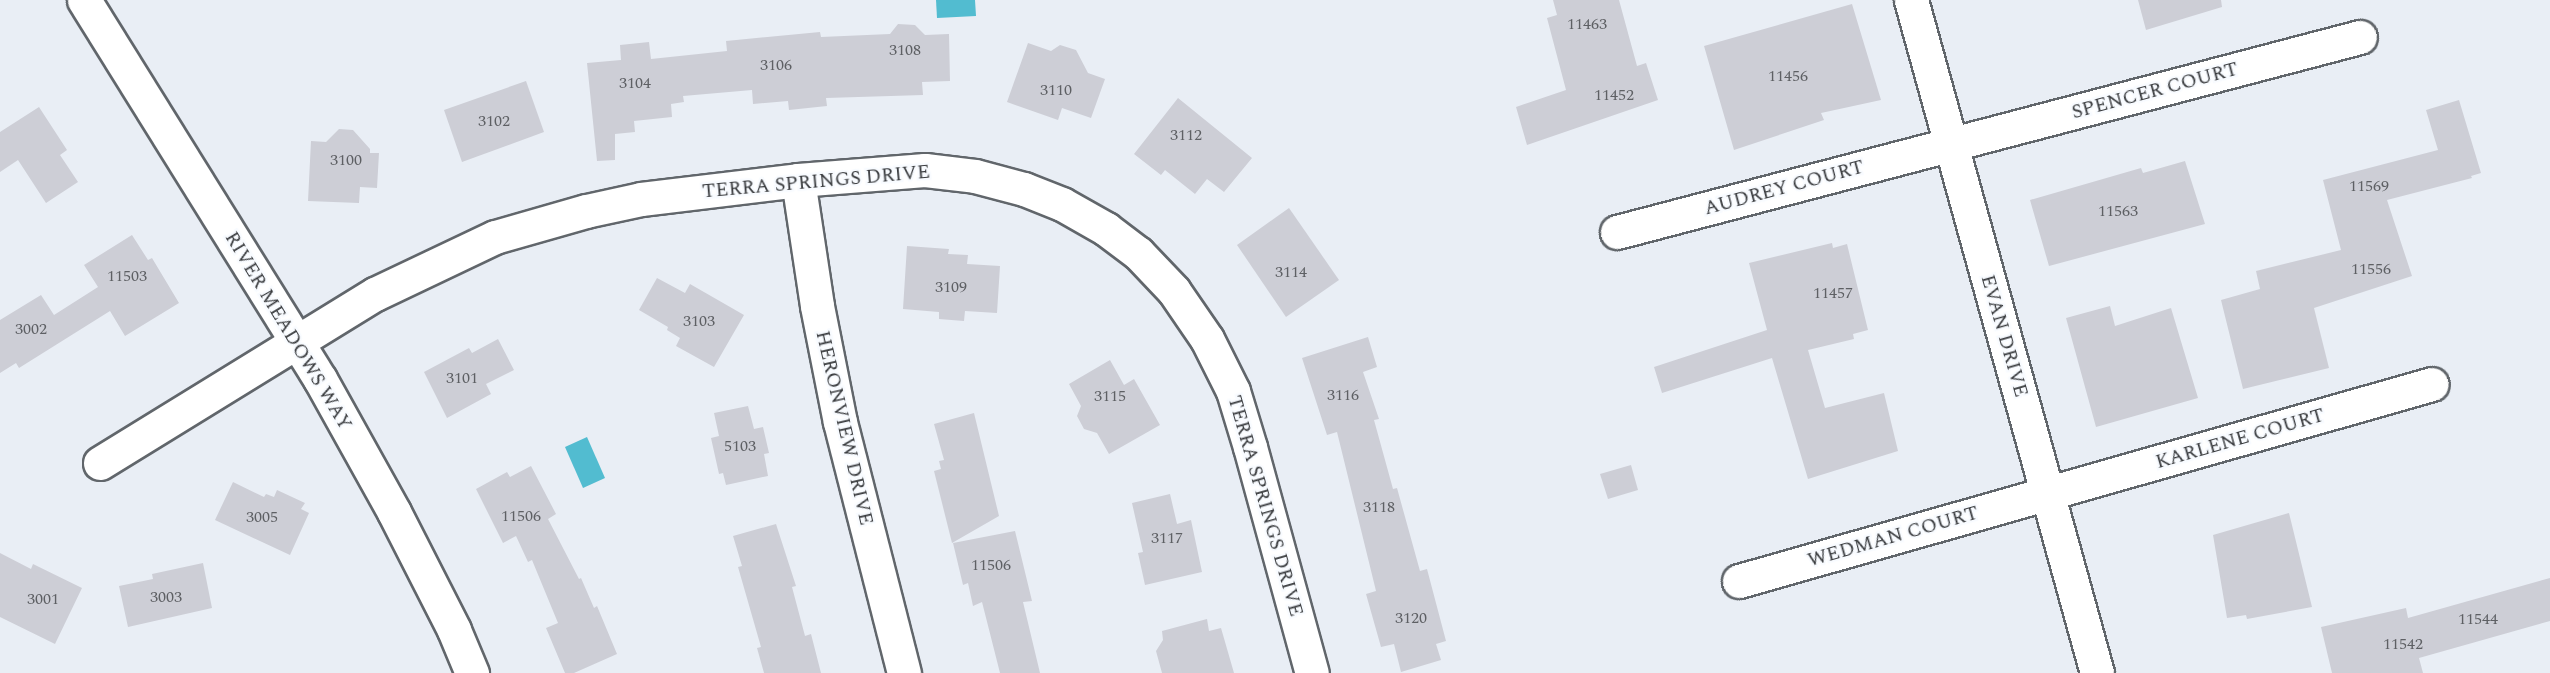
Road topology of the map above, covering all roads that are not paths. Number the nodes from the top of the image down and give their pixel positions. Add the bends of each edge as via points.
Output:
1 (84, 0) edge
2 (1911, 0) edge
3 (2360, 37) dead end
4 (1951, 145) junction
5 (798, 180) junction
6 (1617, 232) dead end
7 (296, 340) junction
8 (2432, 384) dead end
9 (100, 463) dead end
10 (2048, 493) junction
11 (1739, 581) dead end
12 (472, 673) edge
13 (904, 673) edge
14 (1312, 673) edge
15 (2097, 673) edge

1 - 7 street, RIVER MEADOWS WAY
2 - 4 street, EVAN DRIVE
3 - 4 street, SPENCER COURT
4 - 6 street, AUDREY COURT
4 - 10 street, EVAN DRIVE
5 - 7 street, TERRA SPRINGS DRIVE via 641,199 495,237 375,294
5 - 13 street, HERONVIEW DRIVE via 840,422
5 - 14 street, TERRA SPRINGS DRIVE via 925,170 975,176 1062,204 1106,229 1138,254 1174,291 1207,339 1233,391
7 - 9 street, TERRA SPRINGS DRIVE
7 - 12 street, RIVER MEADOWS WAY via 394,512
8 - 10 street, KARLENE COURT
10 - 11 street, WEDMAN COURT
10 - 15 street, EVAN DRIVE

